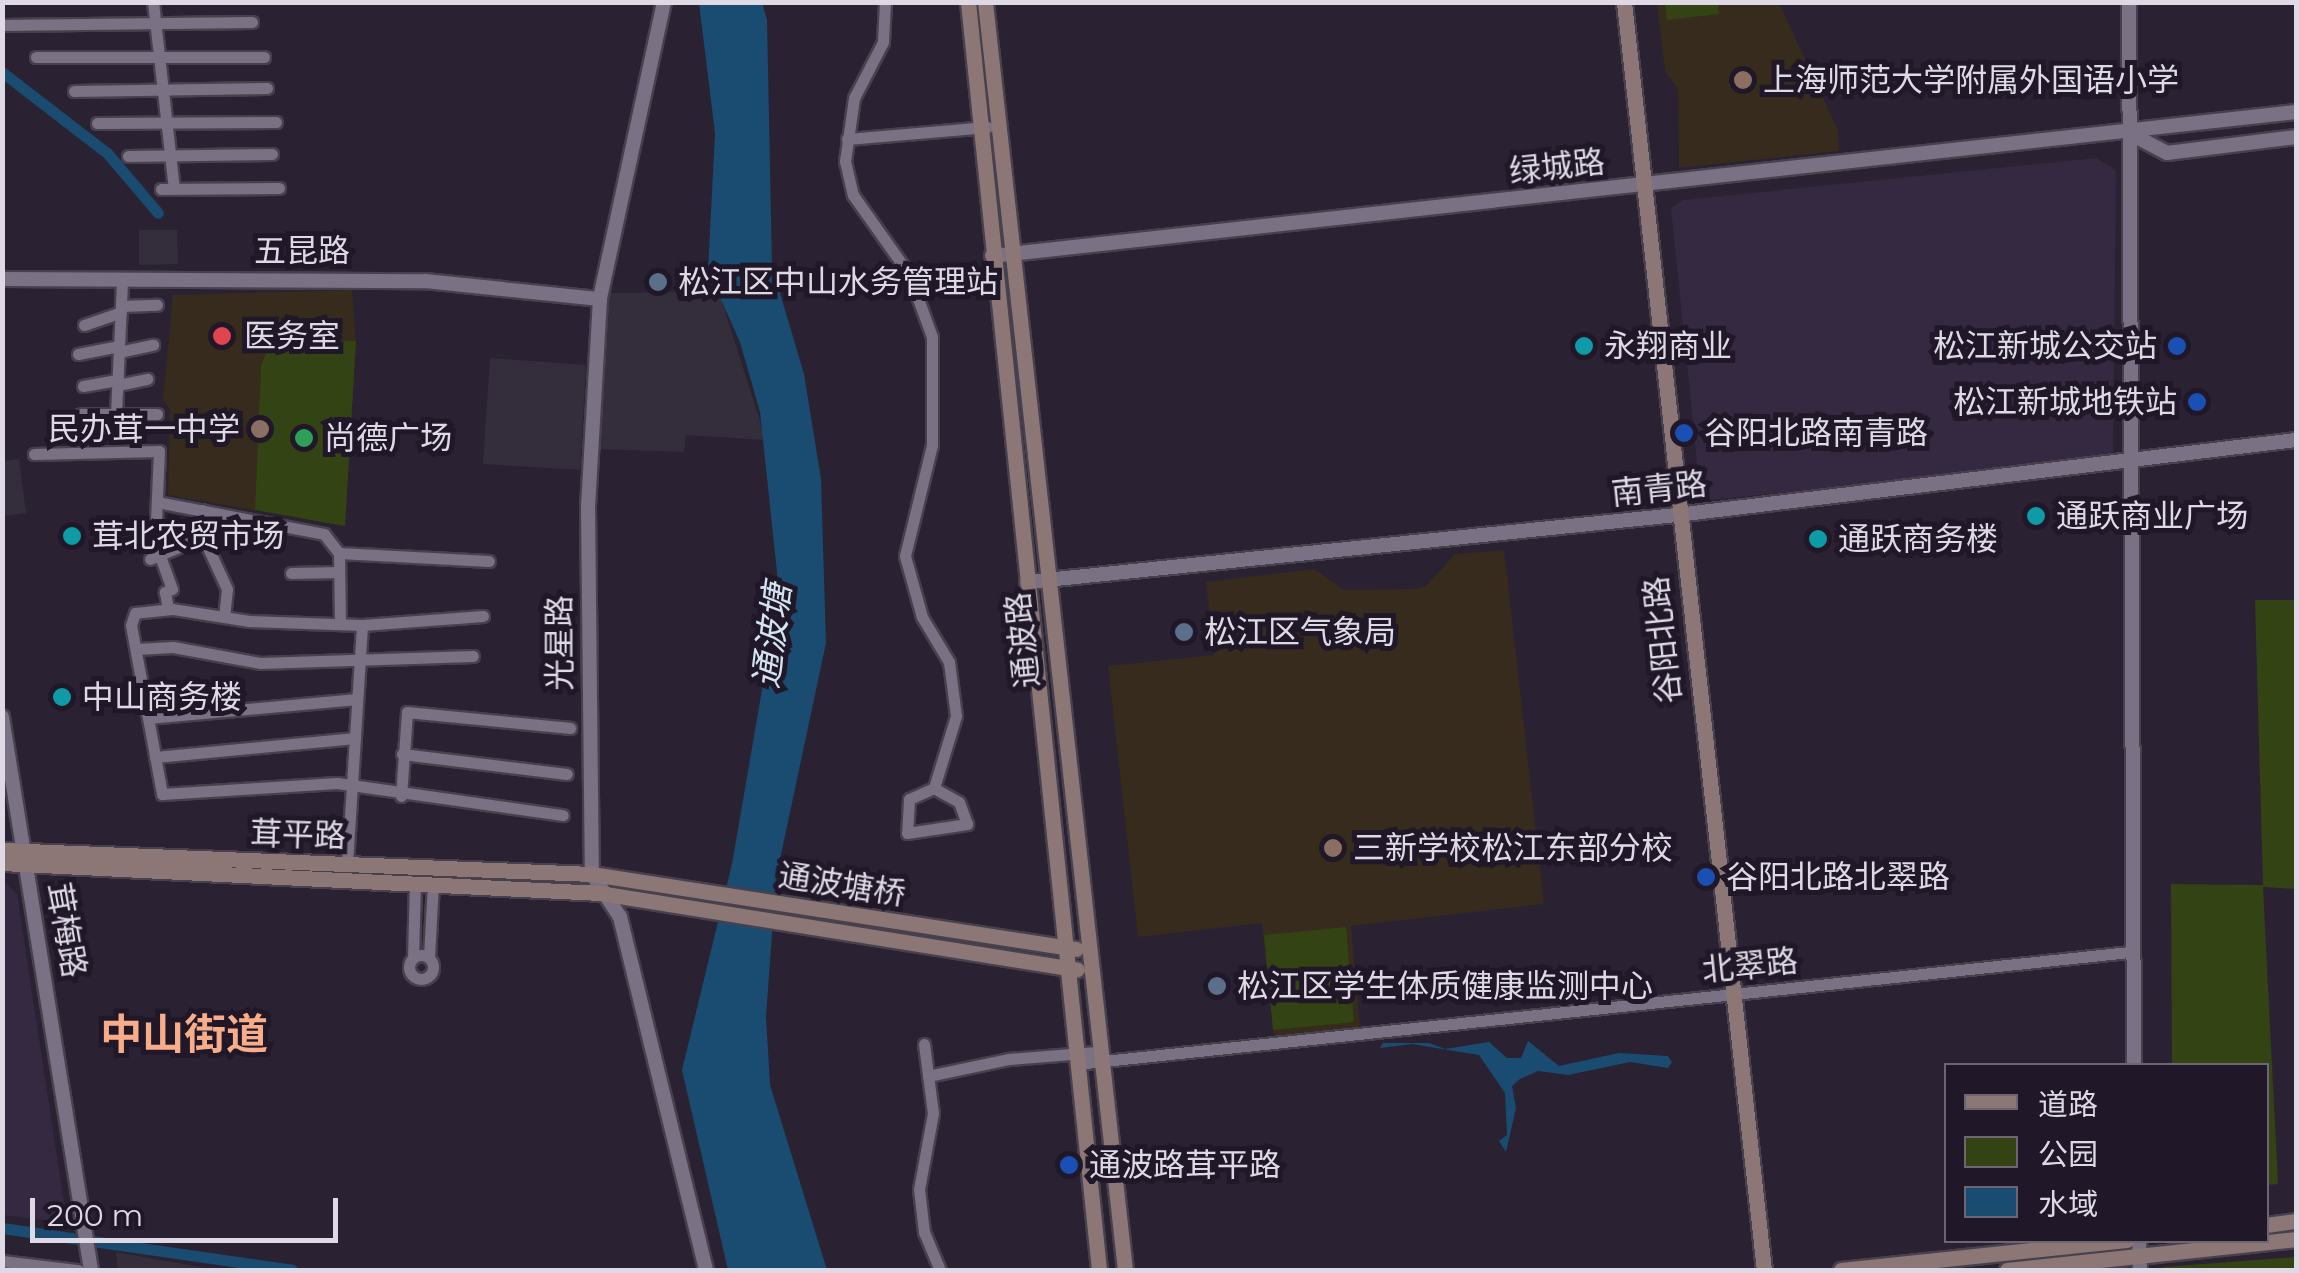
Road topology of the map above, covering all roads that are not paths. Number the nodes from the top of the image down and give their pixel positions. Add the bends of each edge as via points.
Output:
1 (153, 2) edge
2 (664, 2) edge
3 (885, 2) edge
4 (968, 2) edge
5 (985, 2) edge
6 (1624, 2) edge
7 (2129, 2) edge
8 (252, 22) dead end
9 (155, 23) junction
10 (2, 25) edge
11 (157, 56) junction
12 (36, 57) dead end
13 (264, 57) dead end
14 (164, 88) junction
15 (267, 88) dead end
16 (74, 91) dead end
17 (2296, 112) edge
18 (168, 122) junction
19 (276, 122) dead end
20 (97, 123) dead end
21 (988, 126) junction
22 (2128, 133) junction
23 (2296, 137) edge
24 (847, 139) junction
25 (272, 154) dead end
26 (128, 156) dead end
27 (172, 157) junction
28 (1643, 186) junction
29 (279, 188) dead end
30 (1000, 255) junction
31 (2, 279) edge
32 (122, 281) junction
33 (600, 299) junction
34 (158, 306) dead end
35 (121, 309) junction
36 (84, 325) dead end
37 (153, 345) dead end
38 (119, 349) junction
39 (78, 354) dead end
40 (147, 379) dead end
41 (118, 382) junction
42 (84, 386) dead end
43 (81, 414) dead end
44 (116, 414) junction
45 (157, 414) dead end
46 (2296, 440) edge
47 (34, 454) dead end
48 (2130, 458) junction
49 (158, 502) junction
50 (202, 510) junction
51 (1677, 515) junction
52 (203, 538) junction
53 (339, 553) junction
54 (155, 557) junction
55 (488, 561) dead end
56 (339, 572) junction
57 (291, 573) dead end
58 (1036, 581) junction
59 (168, 609) junction
60 (483, 616) dead end
61 (224, 617) junction
62 (340, 623) junction
63 (362, 625) junction
64 (136, 649) junction
65 (473, 656) dead end
66 (360, 663) junction
67 (357, 699) junction
68 (2, 717) edge
69 (148, 718) junction
70 (570, 728) dead end
71 (355, 738) junction
72 (402, 754) junction
73 (155, 757) junction
74 (566, 774) dead end
75 (352, 788) junction
76 (934, 788) junction
77 (401, 796) junction
78 (563, 816) dead end
79 (2, 850) edge
80 (26, 858) junction
81 (2, 863) edge
82 (347, 864) junction
83 (592, 874) junction
84 (416, 883) junction
85 (433, 884) junction
86 (600, 893) junction
87 (1067, 947) junction
88 (1085, 950) junction
89 (2130, 952) junction
90 (429, 957) junction
91 (413, 958) junction
92 (1070, 968) junction
93 (1087, 970) junction
94 (1728, 996) junction
95 (924, 1044) dead end
96 (1096, 1057) junction
97 (1076, 1059) junction
98 (2134, 1063) edge
99 (928, 1076) junction
100 (2296, 1221) edge
101 (2269, 1224) edge
102 (2296, 1239) edge
103 (2269, 1242) edge
104 (2097, 1243) edge
105 (2259, 1243) edge
106 (2140, 1256) edge
107 (2, 1261) edge
108 (90, 1264) edge
109 (78, 1270) edge
110 (706, 1270) edge
111 (940, 1270) edge
112 (1099, 1270) edge
113 (1125, 1270) edge
114 (1764, 1270) edge
115 (1840, 1270) edge
116 (2008, 1270) edge

1 - 9 street
2 - 33 street, 光星路
3 - 24 street via 883,42 854,98
4 - 21 main road, 通波路
5 - 21 main road, 通波路
6 - 28 main road, 谷阳北路
7 - 22 street
8 - 9 street
9 - 10 street
9 - 11 street
11 - 12 street
11 - 13 street
11 - 14 street
14 - 15 street
14 - 16 street
14 - 18 street
17 - 22 street, 绿城路
18 - 19 street
18 - 20 street
18 - 27 street
21 - 24 street
21 - 30 main road, 通波路
22 - 23 street, 绿城路 via 2166,153
22 - 28 street, 绿城路
22 - 48 street
24 - 76 street via 853,196 909,274 932,336 932,445 905,539 922,617 953,676 956,716
25 - 27 street
26 - 27 street
27 - 29 street via 167,189
28 - 30 street, 绿城路
28 - 51 main road, 谷阳北路
30 - 58 main road, 通波路
31 - 32 street, 五昆路
32 - 33 street, 五昆路 via 457,282
32 - 35 street
33 - 83 street, 光星路 via 588,505
34 - 35 street
35 - 36 street
35 - 38 street
37 - 38 street
38 - 39 street
38 - 41 street
40 - 41 street
41 - 42 street
41 - 44 street
43 - 44 street
44 - 45 street
46 - 48 street, 南青路
47 - 49 street via 159,452
48 - 51 street, 南青路
48 - 89 street
49 - 50 street
49 - 54 street
50 - 52 street
50 - 53 street via 312,528 332,539
51 - 58 street, 南青路
51 - 94 main road, 谷阳北路
52 - 54 street
52 - 61 street via 221,566 228,599
53 - 55 street
53 - 56 street
54 - 59 street via 172,590 165,592
56 - 57 street
56 - 62 street
58 - 87 main road, 通波路
58 - 88 main road, 通波路
59 - 61 street
59 - 64 street via 135,612
60 - 63 street
61 - 62 street
62 - 63 street
63 - 66 street
64 - 66 street via 173,647 260,663
64 - 69 street
65 - 66 street
66 - 67 street
67 - 69 street
67 - 71 street
68 - 80 street, 茸梅路
69 - 73 street
70 - 72 street via 414,710 403,718
71 - 73 street
71 - 75 street
72 - 74 street
72 - 77 street
73 - 75 street via 164,798 337,783
75 - 77 street
75 - 82 street
76 - 76 street via 959,802 966,824 907,833 909,799
77 - 78 street
79 - 80 main road, 茸平路
80 - 81 main road
80 - 82 main road, 茸平路
80 - 84 main road
80 - 108 street, 茸梅路
82 - 83 main road, 茸平路
83 - 86 street, 光星路
83 - 87 main road, 通波塘桥
84 - 85 main road
84 - 91 street
85 - 86 main road
85 - 90 street
86 - 92 main road
86 - 110 street, 光星路 via 620,917
87 - 88 main road, 通波塘桥
87 - 92 main road, 通波路
88 - 93 main road, 通波路
89 - 94 street, 北翠路
89 - 98 street
90 - 91 street
90 - 91 street via 434,969 422,979 410,974
92 - 93 main road
92 - 97 main road, 通波路
93 - 96 main road, 通波路
94 - 96 street, 北翠路
94 - 114 main road, 谷阳北路
95 - 99 street
96 - 97 street, 北翠路
96 - 113 main road, 通波路
97 - 99 street, 北翠路
97 - 112 main road, 通波路
99 - 111 street via 933,1113 919,1189 924,1232
100 - 101 main road
102 - 103 main road
104 - 115 main road
105 - 106 main road
106 - 116 main road
107 - 109 street

